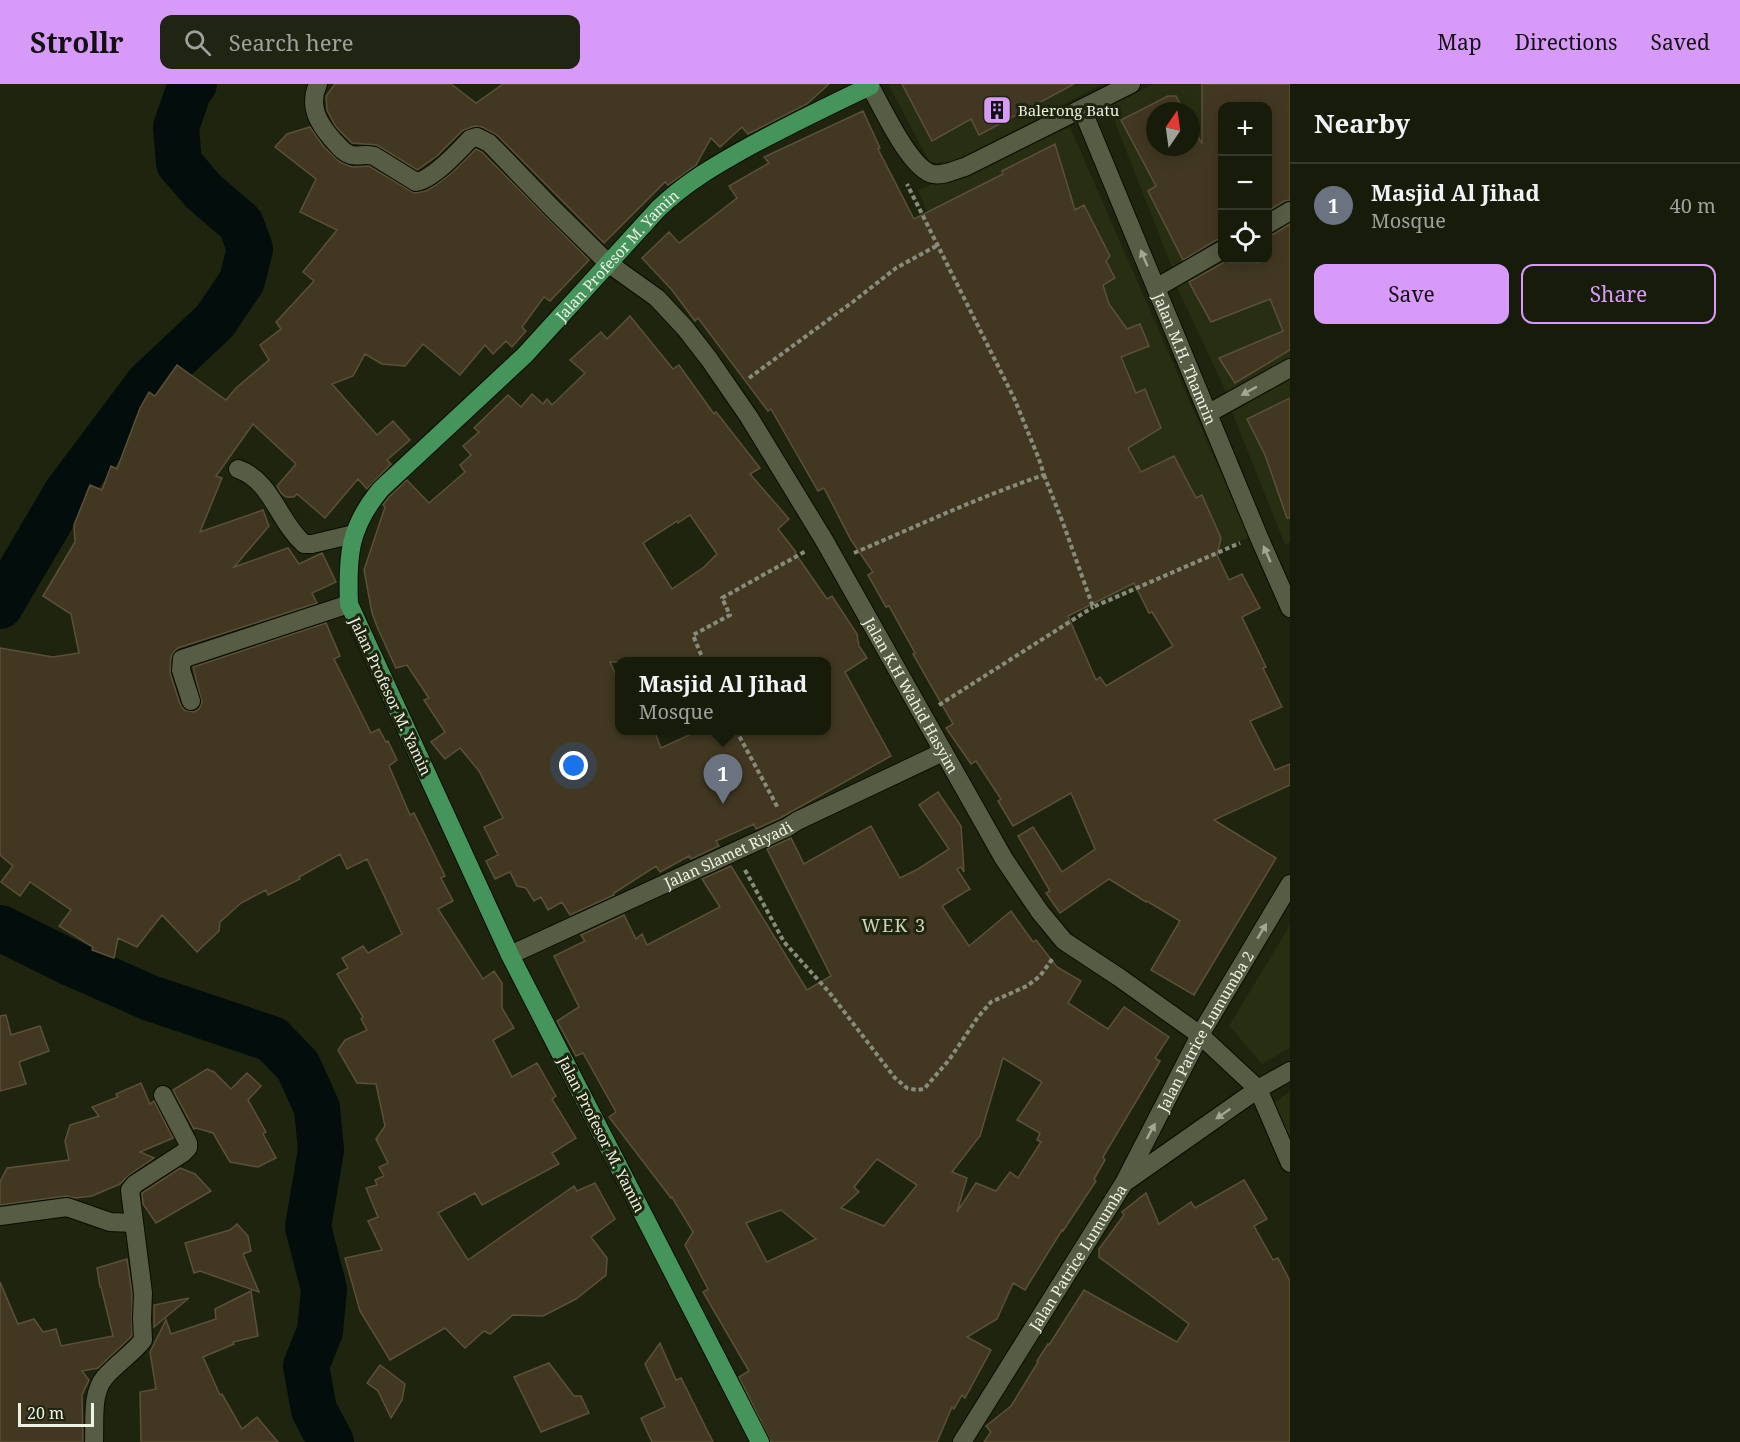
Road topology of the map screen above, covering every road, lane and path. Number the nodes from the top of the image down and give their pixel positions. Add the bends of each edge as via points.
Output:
1 (318, 84) edge
2 (1131, 84) edge
3 (870, 85) edge
4 (1082, 109) junction
5 (917, 164) junction
6 (1290, 211) edge
7 (1272, 222) edge
8 (938, 245) junction
9 (1218, 252) edge
10 (608, 263) junction
11 (1156, 288) junction
12 (1290, 368) edge
13 (731, 391) junction
14 (1209, 413) junction
15 (238, 469) dead end
16 (1044, 474) junction
17 (354, 534) junction
18 (1258, 535) junction
19 (825, 540) junction
20 (837, 562) junction
21 (1285, 578) edge
22 (349, 604) junction
23 (1093, 608) junction
24 (1290, 608) edge
25 (702, 657) edge
26 (190, 701) dead end
27 (922, 715) junction
28 (739, 735) edge
29 (943, 752) junction
30 (788, 827) junction
31 (735, 851) junction
32 (1290, 884) edge
33 (1064, 941) junction
34 (510, 955) junction
35 (1200, 1035) junction
36 (1290, 1071) edge
37 (1258, 1089) junction
38 (163, 1095) dead end
39 (1290, 1164) edge
40 (1124, 1183) junction
41 (0, 1216) edge
42 (133, 1223) junction
43 (94, 1442) edge
44 (760, 1442) edge
45 (962, 1442) edge

1 - 10 street, Jalan K.H Wahid Hasyim via 314,106 318,121 343,151 374,156 420,182 470,139 482,139
2 - 4 street
3 - 5 street
3 - 10 main road, Jalan Profesor M. Yamin via 695,177 658,209
4 - 5 street via 943,175 928,172
11 -> 4 street, Jalan M.H. Thamrin
5 - 8 path via 906,182
6 - 7 street
8 - 13 path via 896,268
8 - 16 path via 1014,398
9 - 11 street
10 - 13 street, Jalan K.H Wahid Hasyim via 664,305
10 - 17 main road, Jalan Profesor M. Yamin via 525,355 381,489 369,503
11 - 14 street, Jalan M.H. Thamrin
12 -> 14 street
13 - 19 street, Jalan K.H Wahid Hasyim
14 - 18 street, Jalan M.H. Thamrin
15 - 17 street via 262,483 286,524 304,544
16 - 20 path
16 - 23 path
17 - 22 main road, Jalan Profesor M. Yamin via 349,554
21 -> 18 street, Jalan M.H. Thamrin
18 - 23 path
19 - 20 street, Jalan K.H Wahid Hasyim
19 - 25 path via 722,598 730,615 693,635
20 - 27 street, Jalan K.H Wahid Hasyim
21 - 24 street, Jalan M.H. Thamrin
22 - 26 street via 182,659 181,670
22 - 34 main road, Jalan Profesor M. Yamin
23 - 27 path
27 - 29 street, Jalan K.H Wahid Hasyim
28 - 30 path
29 - 30 street, Jalan Slamet Riyadi
29 - 33 street, Jalan K.H Wahid Hasyim via 1004,859
30 - 31 street, Jalan Slamet Riyadi
31 - 33 path via 784,942 907,1088 924,1089 991,1002 1040,976
31 - 34 street, Jalan Slamet Riyadi
35 -> 32 street, Jalan Patrice Lumumba 2
33 - 35 street, Jalan K.H Wahid Hasyim
34 - 44 main road, Jalan Profesor M. Yamin
35 - 37 street, Jalan K.H Wahid Hasyim
40 -> 35 street, Jalan Patrice Lumumba 2
36 - 37 street, Jalan Patrice Lumumba
37 - 39 street
37 -> 40 street, Jalan Patrice Lumumba
38 - 42 street via 188,1148 133,1185
40 - 45 street, Jalan Patrice Lumumba
41 - 42 street via 67,1207 110,1222
42 - 43 street via 143,1293 143,1340 104,1378 95,1410

